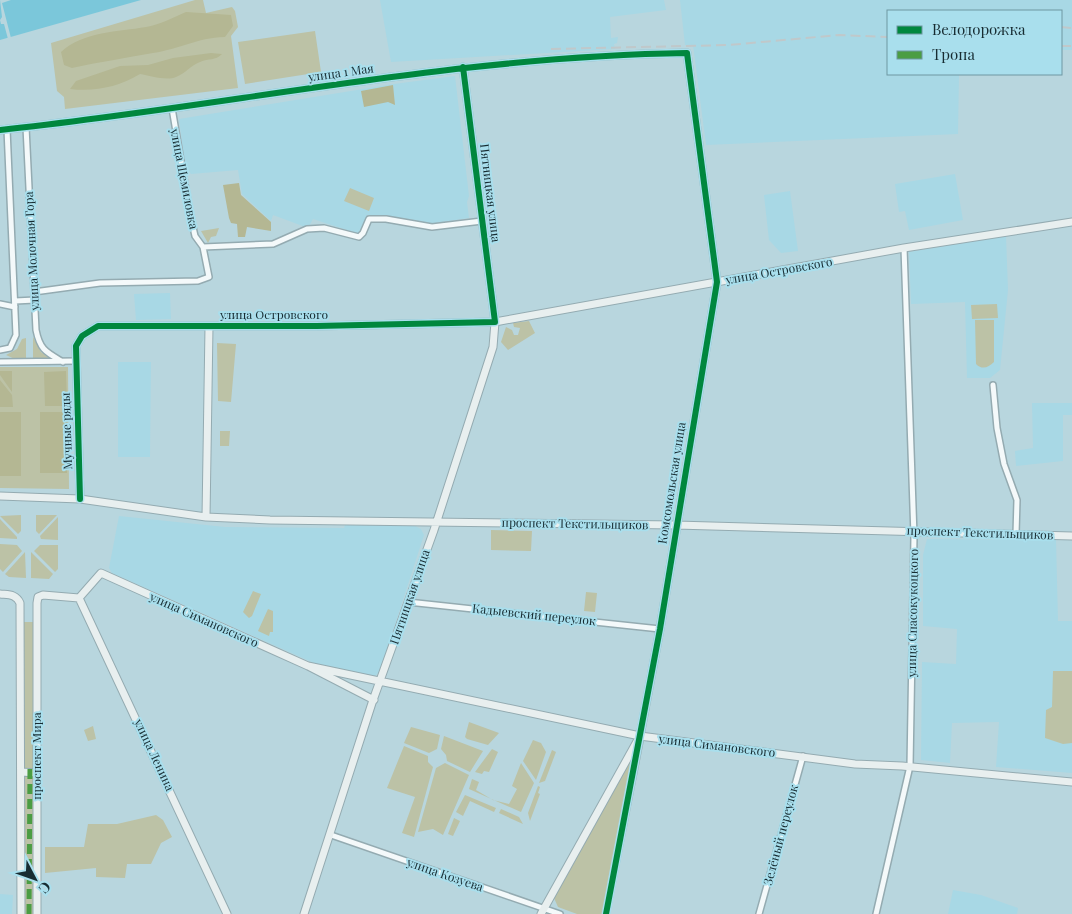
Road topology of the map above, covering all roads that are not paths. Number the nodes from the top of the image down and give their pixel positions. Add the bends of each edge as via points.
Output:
1 (687, 54) joint
2 (463, 67) junction
3 (172, 108) junction
4 (26, 127) junction
5 (3, 130) edge
6 (482, 221) junction
7 (1072, 222) edge
8 (203, 247) junction
9 (904, 248) junction
10 (717, 282) junction
11 (34, 292) junction
12 (35, 300) junction
13 (0, 304) edge
14 (15, 304) junction
15 (495, 322) junction
16 (209, 327) junction
17 (0, 350) edge
18 (76, 361) junction
19 (0, 362) edge
20 (63, 362) junction
21 (993, 385) dead end
22 (0, 496) edge
23 (80, 499) junction
24 (206, 517) junction
25 (436, 522) junction
26 (676, 525) junction
27 (914, 530) junction
28 (1016, 534) junction
29 (1072, 536) edge
30 (0, 594) edge
31 (79, 598) junction
32 (408, 602) junction
33 (660, 628) junction
34 (308, 666) junction
35 (380, 682) junction
36 (374, 700) junction
37 (640, 736) junction
38 (803, 756) junction
39 (910, 766) junction
40 (21, 772) junction
41 (37, 773) junction
42 (1072, 782) edge
43 (331, 835) junction
44 (542, 911) edge
45 (21, 914) edge
46 (37, 914) edge
47 (227, 914) edge
48 (304, 914) edge
49 (560, 914) edge
50 (606, 914) edge
51 (758, 914) edge
52 (876, 914) edge

1 - 2 street, улица 1 Мая via 598,56
1 - 10 street, Комсомольская улица
2 - 3 street, улица 1 Мая
2 - 6 street, Пятницкая улица
3 - 4 street, улица 1 Мая
3 - 8 street, улица Щемиловка via 190,214 195,236
4 - 5 street, улица 1 Мая
4 - 11 street, улица Молочная Гора
5 - 14 street, улица Молочная Гора
6 - 8 street via 432,228 370,219 359,237 324,228 307,230 273,244
6 - 15 street, Пятницкая улица
7 - 9 street, улица Островского
8 - 11 street, улица Щемиловка via 209,277 198,280 100,283
9 - 10 street, улица Островского
9 - 27 street, улица Спасокукоцкого
10 - 15 street, улица Островского
10 - 26 street, Комсомольская улица
11 - 12 street, улица Молочная Гора
12 - 14 street
12 - 20 street, улица Молочная Гора via 39,344
13 - 14 street
14 - 17 street, улица Молочная Гора via 15,342 10,348
15 - 16 street, улица Островского
15 - 25 street, Пятницкая улица via 493,347
16 - 18 street, улица Островского via 98,326 82,336 76,346
16 - 24 street
18 - 20 street
18 - 23 street, Мучные ряды
19 - 20 street
21 - 28 street via 996,428 1017,500
22 - 23 street, проспект Текстильщиков
23 - 24 street, проспект Текстильщиков
24 - 25 street, проспект Текстильщиков
25 - 26 street, проспект Текстильщиков
25 - 32 street, Пятницкая улица
26 - 27 street, проспект Текстильщиков
26 - 33 street, Комсомольская улица
27 - 28 street, проспект Текстильщиков
27 - 39 street, улица Спасокукоцкого
28 - 29 street, проспект Текстильщиков
30 - 40 street, проспект Мира via 12,595 20,604
31 - 34 street, улица Симановского via 101,573
31 - 41 street, проспект Мира via 38,597
31 - 47 street, улица Ленина
32 - 33 street, Кадыевский переулок
32 - 35 street, Пятницкая улица
33 - 37 street, Комсомольская улица
34 - 35 street, улица Симановского
34 - 36 street, улица Симановского
35 - 36 street, Пятницкая улица
35 - 37 street, улица Симановского
36 - 43 street, Пятницкая улица
37 - 38 street, улица Симановского
37 - 44 street, Комсомольская улица
37 - 50 street, Комсомольская улица
38 - 39 street, улица Симановского via 855,764
38 - 51 street, Зелёный переулок
39 - 42 street, улица Симановского
39 - 52 street, улица Спасокукоцкого
40 - 41 street
40 - 45 street, проспект Мира
41 - 46 street, проспект Мира
43 - 44 street, улица Козуева
43 - 48 street, Пятницкая улица
44 - 49 street, улица Козуева

